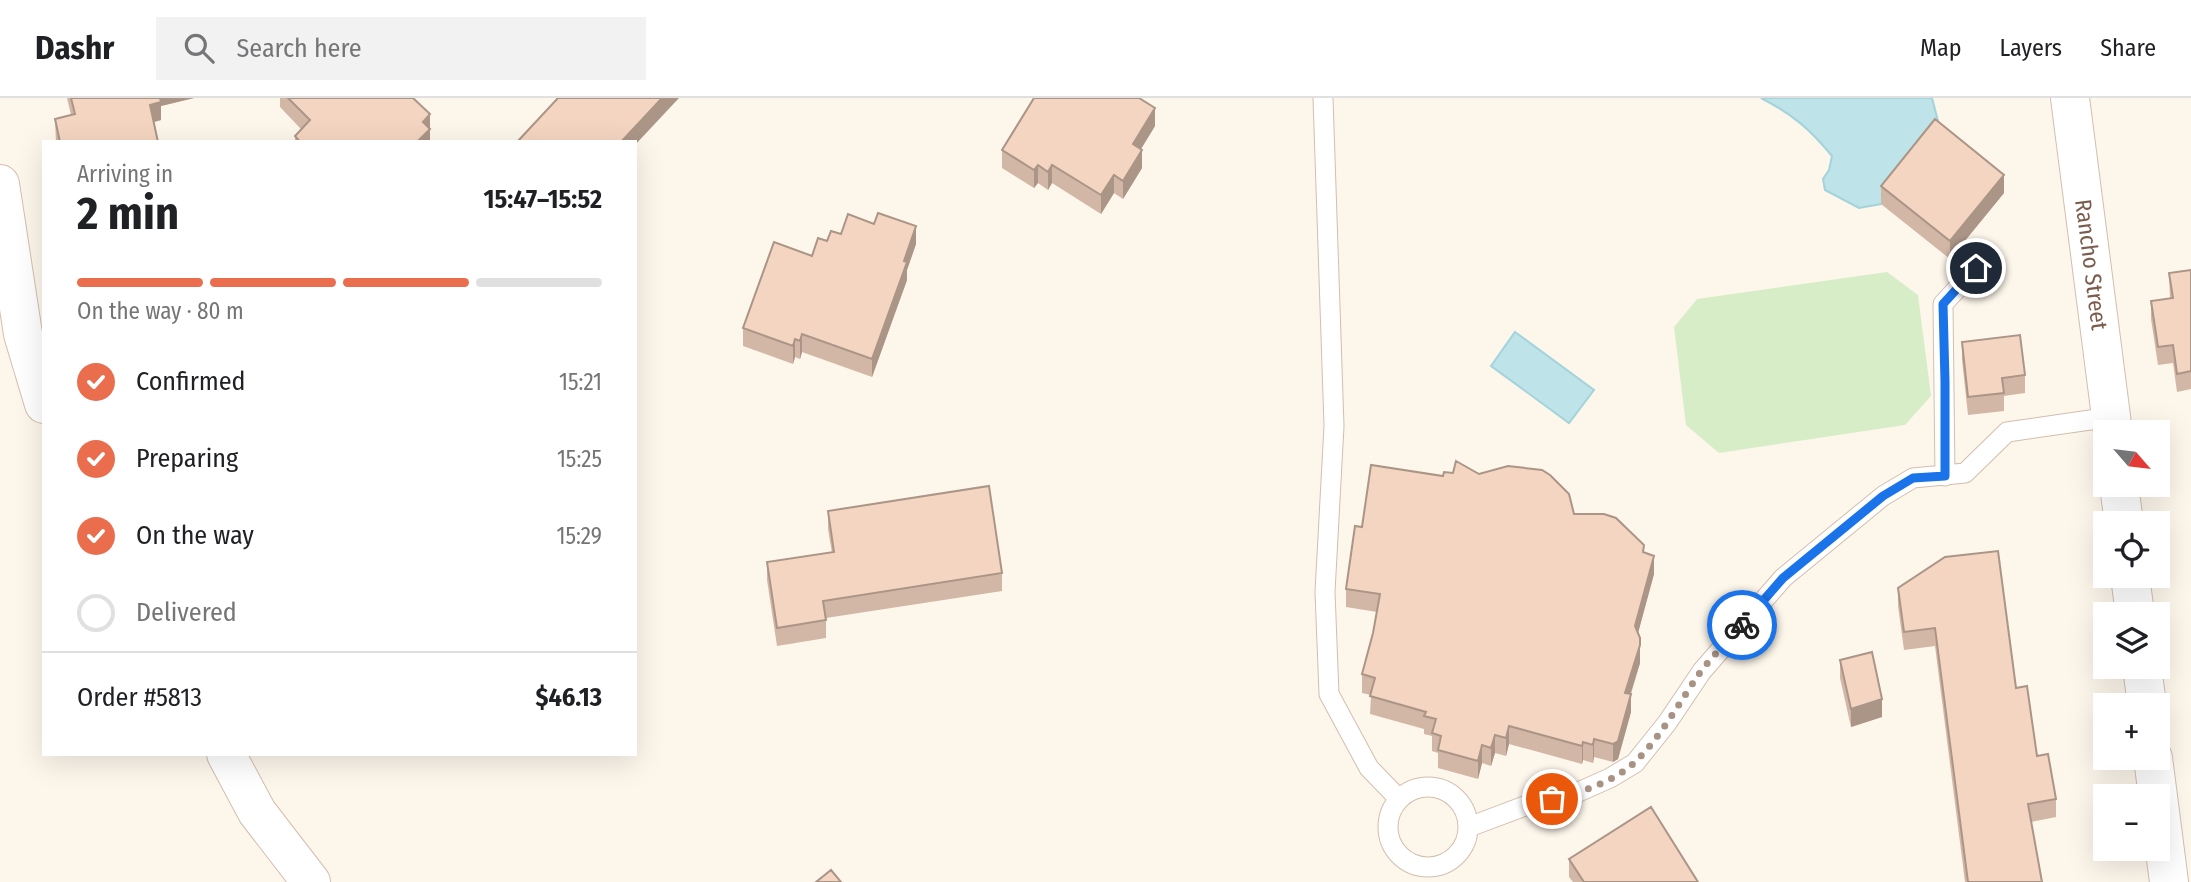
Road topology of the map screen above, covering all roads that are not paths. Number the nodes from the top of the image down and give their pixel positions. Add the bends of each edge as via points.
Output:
1 (1323, 98) edge
2 (2070, 98) edge
3 (0, 184) edge
4 (1976, 268) dead end
5 (42, 397) edge
6 (2111, 420) edge
7 (2093, 426) edge
8 (1945, 476) junction
9 (227, 756) edge
10 (2155, 770) edge
11 (1399, 799) junction
12 (1469, 827) junction
13 (311, 882) edge
14 (2169, 882) edge

1 - 11 lane via 1334,426 1325,592 1329,694 1369,768
2 - 6 street, Rancho Street
3 - 5 street via 23,334
4 - 8 lane via 1943,304
7 - 8 lane via 2007,432 1965,473
8 - 12 lane via 1913,478 1883,496 1783,578 1702,671 1635,763 1574,794 1530,804
9 - 13 street via 257,812
10 - 14 street
11 - 12 lane via 1423,787 1437,788 1460,802
11 - 12 lane via 1391,810 1388,836 1393,849 1413,865 1426,868 1451,862 1466,841

